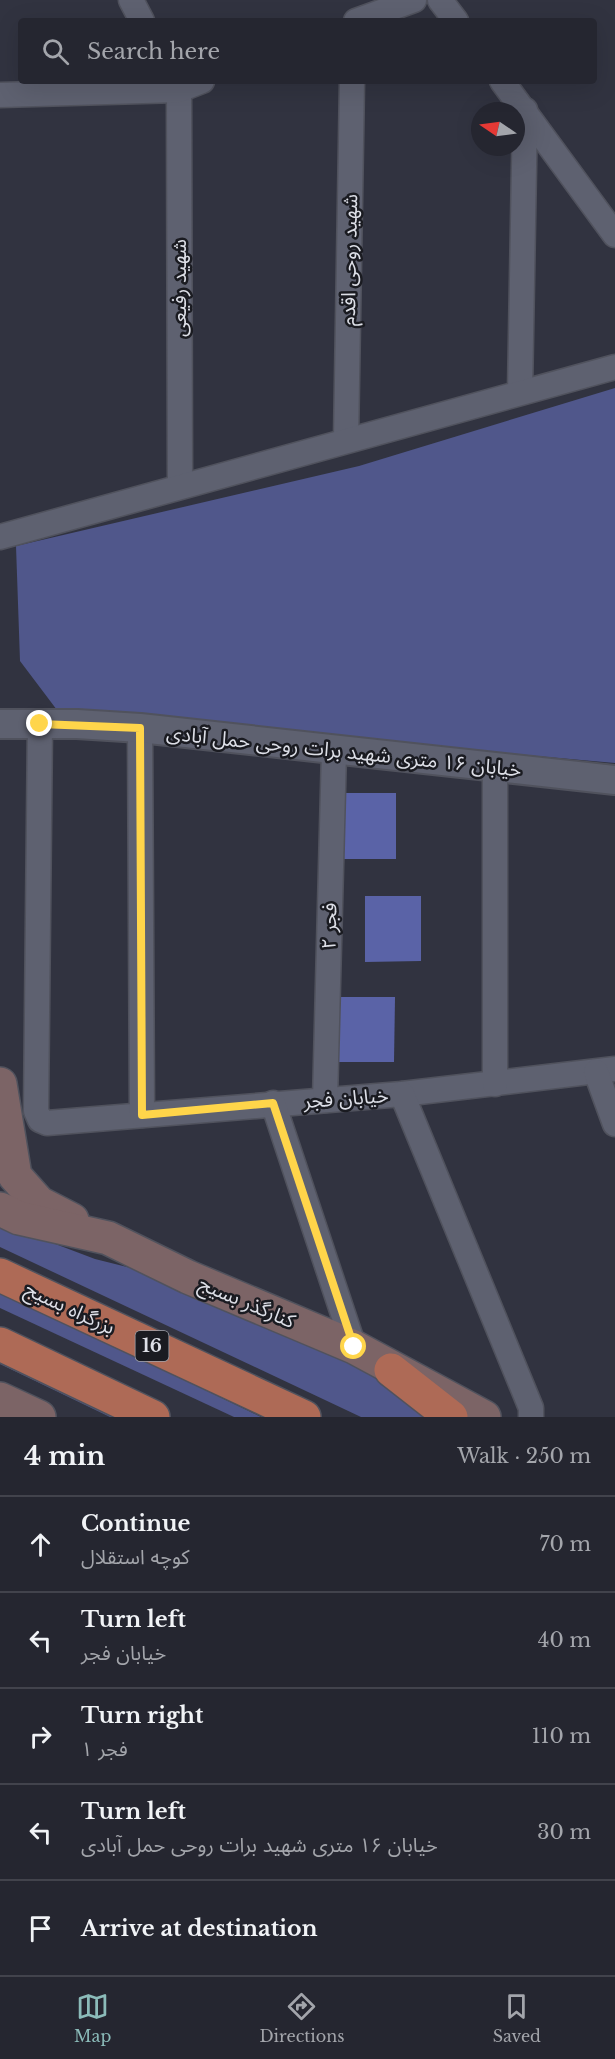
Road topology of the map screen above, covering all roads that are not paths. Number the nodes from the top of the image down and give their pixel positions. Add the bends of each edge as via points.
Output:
1 (131, 0) edge
2 (414, 0) edge
3 (440, 0) edge
4 (140, 18) edge
5 (364, 18) edge
6 (454, 18) edge
7 (352, 84) edge
8 (504, 84) edge
9 (176, 86) edge
10 (0, 95) edge
11 (519, 102) edge
12 (525, 110) edge
13 (524, 156) edge
14 (615, 235) edge
15 (615, 368) edge
16 (520, 392) junction
17 (346, 440) junction
18 (180, 485) junction
19 (0, 537) edge
20 (0, 724) edge
21 (40, 724) junction
22 (140, 728) junction
23 (334, 751) junction
24 (495, 768) junction
25 (615, 780) edge
26 (606, 1070) edge
27 (0, 1084) edge
28 (495, 1084) junction
29 (402, 1094) junction
30 (325, 1100) junction
31 (273, 1103) junction
32 (142, 1115) junction
33 (615, 1124) edge
34 (0, 1209) edge
35 (108, 1238) junction
36 (0, 1275) edge
37 (0, 1344) edge
38 (354, 1347) junction
39 (391, 1370) junction
40 (0, 1399) edge
41 (39, 1417) edge
42 (153, 1417) edge
43 (304, 1417) edge
44 (451, 1417) edge
45 (484, 1417) edge
46 (531, 1417) edge

1 - 4 street
2 - 5 street
3 - 6 street
7 - 17 street, شهید روحی اقدم
8 - 11 street
9 - 10 street
9 - 18 street, شهید رفیعی
12 - 14 street
13 - 16 street
15 - 16 street
16 - 17 street
17 - 18 street
18 - 19 street
20 - 21 street, خیابان ۱۶ متری شهید برات روحی حمل آبادی
21 - 22 street, خیابان ۱۶ متری شهید برات روحی حمل آبادی
21 - 32 street, خیابان فجر via 36,1111 40,1120 48,1123
22 - 23 street, خیابان ۱۶ متری شهید برات روحی حمل آبادی
22 - 32 street
23 - 24 street, خیابان ۱۶ متری شهید برات روحی حمل آبادی
23 - 30 street, فجر ۲
24 - 25 street, خیابان ۱۶ متری شهید برات روحی حمل آبادی
24 - 28 street
26 - 28 street, خیابان فجر
26 - 33 street
27 - 35 main road via 12,1169 22,1187 41,1204
28 - 29 street, خیابان فجر
29 - 30 street, خیابان فجر
29 - 46 street via 531,1408
30 - 31 street, خیابان فجر
31 - 32 street, خیابان فجر
31 - 38 street
34 - 35 main road, کنارگذر بسیج via 28,1220
35 - 38 main road, کنارگذر بسیج via 188,1277
36 - 43 highway, بزرگراه بسیج / 16
37 - 42 highway
38 - 39 main road, کنارگذر بسیج
39 - 44 highway
39 - 45 main road, کنارگذر بسیج
40 - 41 main road

